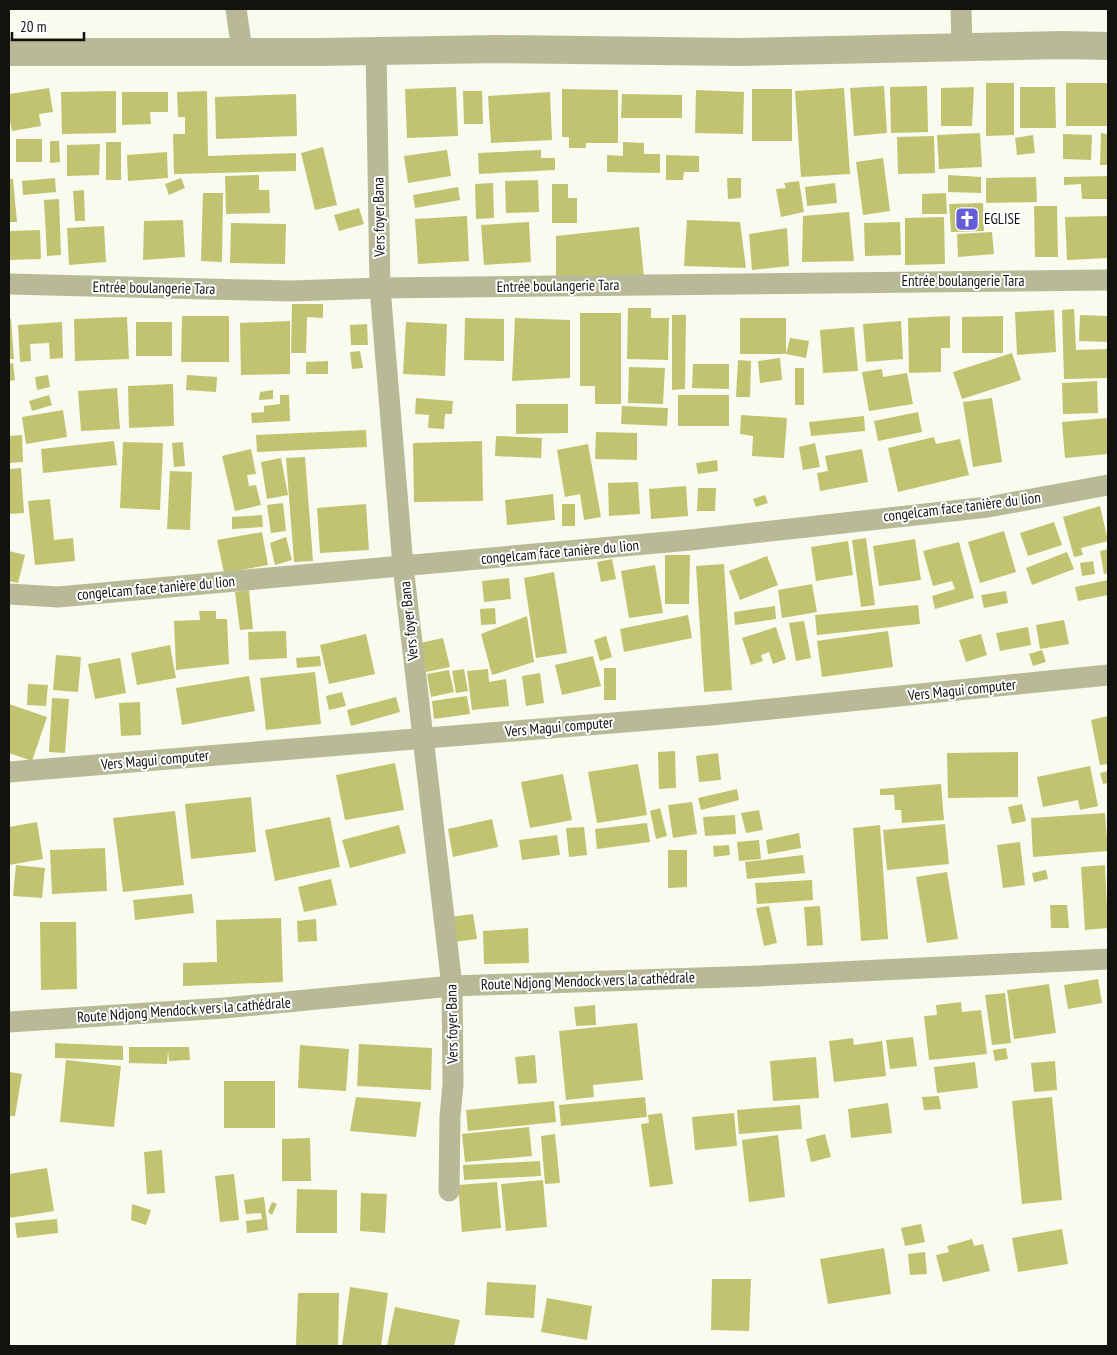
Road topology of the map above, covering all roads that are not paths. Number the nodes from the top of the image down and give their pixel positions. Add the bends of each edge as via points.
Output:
1 (236, 9) edge
2 (961, 9) edge
3 (1108, 46) edge
4 (962, 47) junction
5 (242, 50) junction
6 (376, 50) junction
7 (9, 52) edge
8 (1108, 280) edge
9 (9, 284) edge
10 (380, 288) junction
11 (1108, 485) edge
12 (403, 566) junction
13 (9, 594) edge
14 (1108, 675) edge
15 (422, 738) junction
16 (9, 772) edge
17 (1108, 959) edge
18 (452, 986) junction
19 (9, 1022) edge
20 (449, 1191) dead end

1 - 5 street
2 - 4 street
3 - 4 street
4 - 6 street via 740,52
5 - 6 street
5 - 7 street
6 - 10 street, Vers foyer Bana
8 - 10 street, Entrée boulangerie Tara
9 - 10 street, Entrée boulangerie Tara via 290,291
10 - 12 street, Vers foyer Bana
11 - 12 street, congelcam face tanière du lion via 988,507 690,540
12 - 13 street, congelcam face tanière du lion via 58,597
12 - 15 street, Vers foyer Bana
14 - 15 street, Vers Magui computer via 711,715
15 - 16 street, Vers Magui computer
15 - 18 street, Vers foyer Bana
17 - 18 street, Route Ndjong Mendock vers la cathédrale via 979,967
18 - 19 street, Route Ndjong Mendock vers la cathédrale via 224,1008
18 - 20 street, Vers foyer Bana

